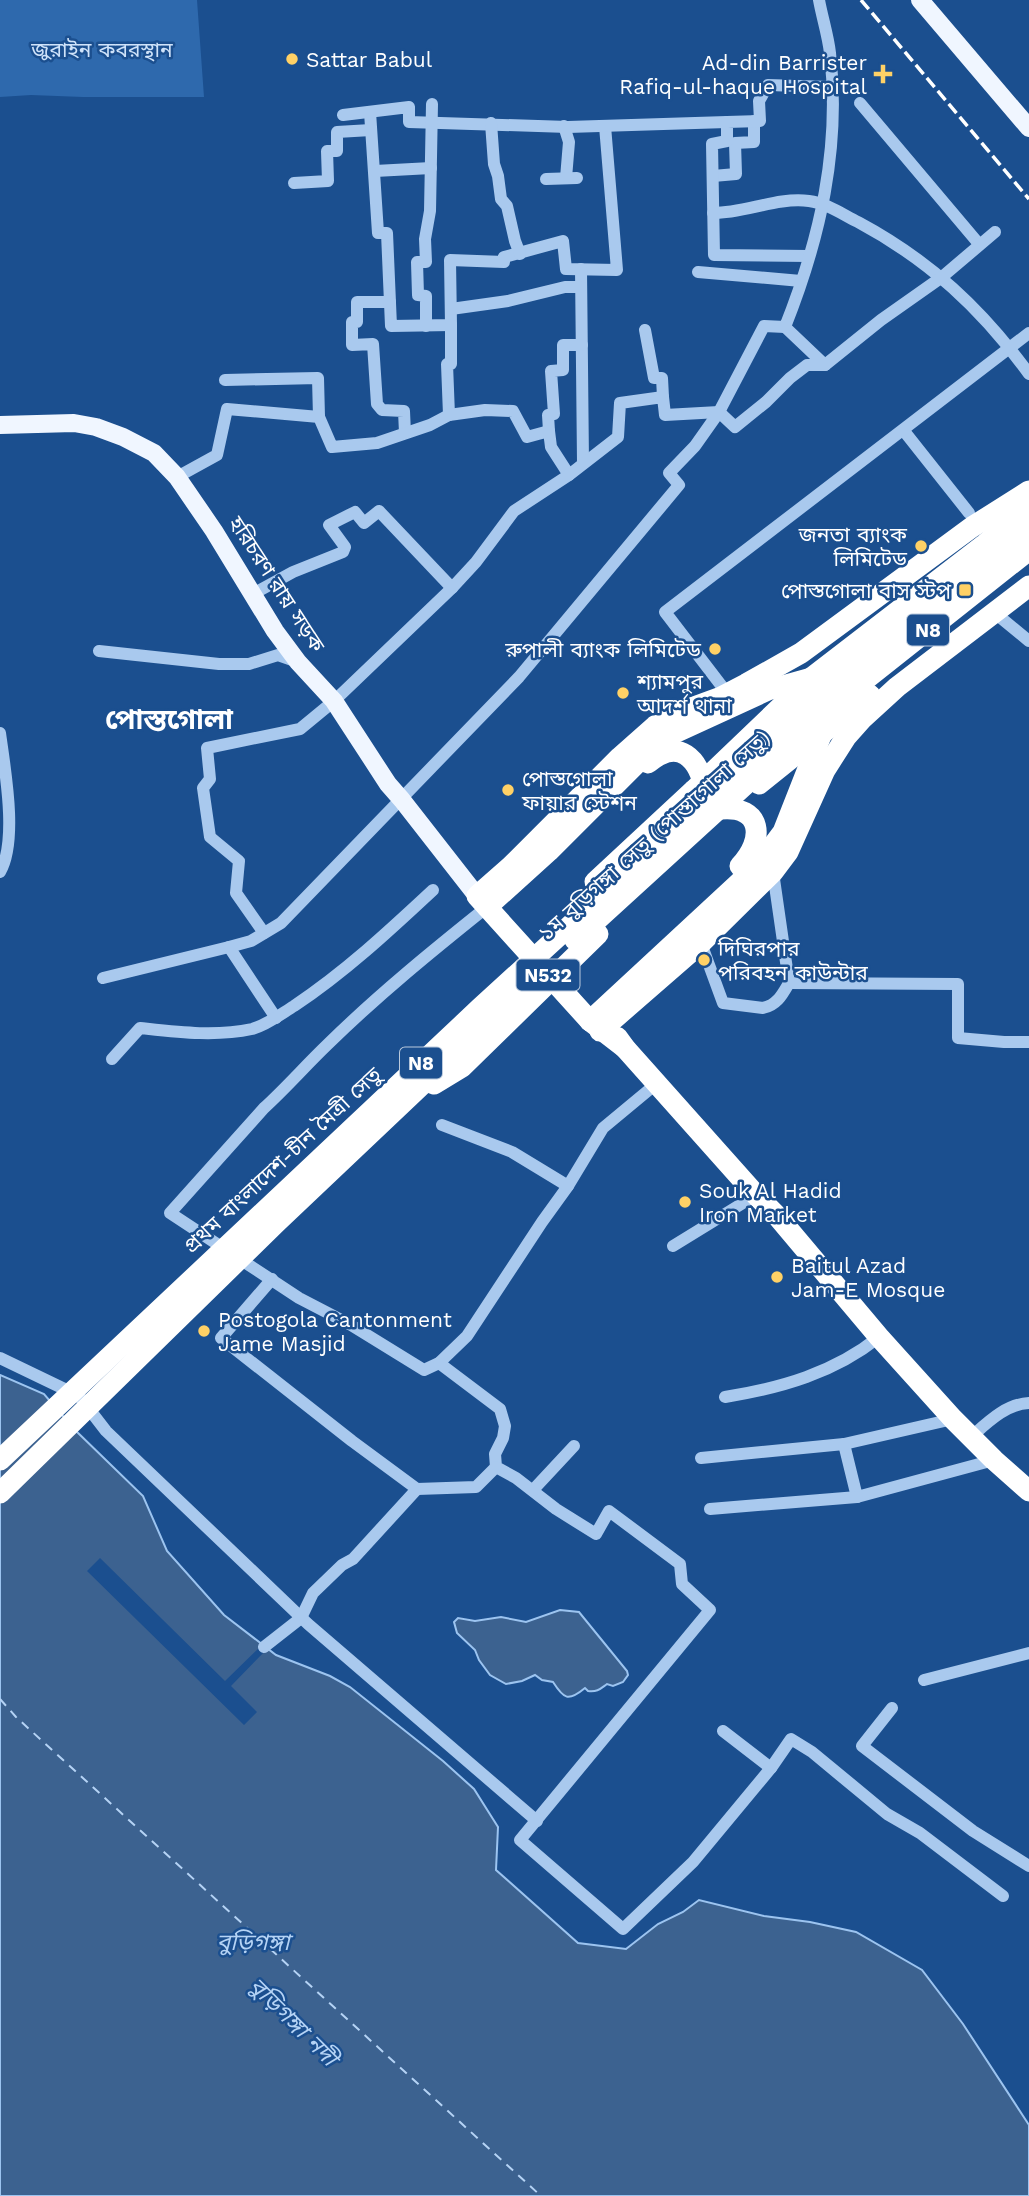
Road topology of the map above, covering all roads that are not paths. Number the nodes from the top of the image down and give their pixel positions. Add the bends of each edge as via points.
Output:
1 (819, 0) edge
2 (920, 0) edge
3 (831, 87) junction
4 (859, 103) dead end
5 (432, 104) dead end
6 (370, 113) junction
7 (342, 115) dead end
8 (754, 121) junction
9 (727, 122) junction
10 (432, 123) junction
11 (491, 123) junction
12 (564, 126) junction
13 (605, 126) junction
14 (1029, 128) edge
15 (371, 130) junction
16 (431, 168) junction
17 (375, 171) junction
18 (712, 176) junction
19 (546, 179) dead end
20 (294, 183) dead end
21 (824, 204) junction
22 (713, 213) junction
23 (995, 232) dead end
24 (979, 244) junction
25 (520, 254) junction
26 (809, 256) junction
27 (581, 269) junction
28 (698, 272) dead end
29 (942, 277) junction
30 (802, 281) junction
31 (581, 286) junction
32 (390, 302) junction
33 (451, 309) junction
34 (451, 325) junction
35 (426, 326) junction
36 (785, 327) junction
37 (645, 330) dead end
38 (1029, 333) edge
39 (582, 345) junction
40 (1011, 348) junction
41 (825, 365) junction
42 (1029, 374) edge
43 (225, 380) dead end
44 (663, 397) junction
45 (719, 412) junction
46 (449, 415) junction
47 (319, 417) junction
48 (0, 425) edge
49 (549, 430) junction
50 (904, 431) junction
51 (405, 433) junction
52 (583, 463) junction
53 (569, 475) junction
54 (177, 477) junction
55 (1029, 491) edge
56 (1029, 507) edge
57 (969, 513) dead end
58 (1029, 528) edge
59 (1029, 550) edge
60 (1029, 570) edge
61 (1029, 586) edge
62 (452, 588) junction
63 (253, 594) junction
64 (995, 613) junction
65 (1029, 640) edge
66 (99, 651) dead end
67 (298, 662) junction
68 (847, 672) junction
69 (811, 678) junction
70 (727, 694) junction
71 (334, 701) junction
72 (827, 710) junction
73 (0, 733) edge
74 (822, 733) junction
75 (402, 800) junction
76 (712, 800) junction
77 (0, 872) edge
78 (773, 872) junction
79 (433, 890) dead end
80 (489, 903) junction
81 (264, 933) junction
82 (701, 943) junction
83 (229, 947) junction
84 (103, 978) dead end
85 (789, 983) junction
86 (594, 1017) junction
87 (276, 1018) junction
88 (1029, 1042) edge
89 (113, 1059) dead end
90 (656, 1084) junction
91 (394, 1099) junction
92 (442, 1125) dead end
93 (568, 1186) junction
94 (755, 1195) junction
95 (673, 1246) dead end
96 (272, 1279) junction
97 (879, 1337) junction
98 (0, 1358) edge
99 (439, 1363) junction
100 (725, 1397) dead end
101 (1029, 1403) edge
102 (953, 1419) junction
103 (971, 1437) junction
104 (844, 1444) junction
105 (574, 1446) dead end
106 (701, 1458) dead end
107 (0, 1460) edge
108 (994, 1460) junction
109 (496, 1467) junction
110 (416, 1489) junction
111 (533, 1490) junction
112 (1029, 1490) edge
113 (0, 1493) edge
114 (857, 1497) junction
115 (710, 1509) dead end
116 (301, 1618) junction
117 (264, 1647) dead end
118 (1029, 1653) edge
119 (924, 1680) dead end
120 (892, 1708) dead end
121 (723, 1731) dead end
122 (771, 1768) junction
123 (537, 1821) junction
124 (1029, 1866) edge
125 (1003, 1896) dead end

1 - 3 street via 830,52
2 - 14 main road
3 - 8 street via 768,85 759,101 760,121
3 - 21 street via 833,127
4 - 24 street
5 - 10 street
6 - 7 street
6 - 10 street via 409,107 409,122
6 - 15 street
8 - 9 street
8 - 18 street via 754,142 735,143 736,174
9 - 13 street
9 - 18 street via 727,141 712,144
10 - 11 street
10 - 16 street
11 - 12 street
11 - 25 street via 501,199
12 - 13 street
12 - 19 street via 572,178
13 - 27 street via 617,270
15 - 17 street
15 - 20 street via 337,132 337,150 327,151 328,181
16 - 17 street
16 - 35 street via 426,261 417,262 418,295 426,296
17 - 32 street via 379,233 387,233
18 - 22 street
21 - 22 street via 794,200
21 - 26 street
21 - 29 street via 882,235
22 - 26 street via 715,255
23 - 24 street
24 - 29 street
25 - 27 street via 563,241 566,269
25 - 33 street via 504,257 504,261 450,260
26 - 30 street
27 - 31 street
28 - 30 street
29 - 40 street
29 - 41 street
30 - 36 street
31 - 33 street
31 - 39 street
32 - 35 street via 391,326
32 - 51 street via 357,302 352,345 373,344 377,404 382,410 404,411
33 - 34 street
34 - 35 street
34 - 46 street
36 - 41 street
36 - 45 street via 764,326
37 - 44 street via 653,378 662,378
38 - 40 street
39 - 49 street via 563,345 563,370 551,371 554,414 548,415
39 - 52 street
40 - 42 street
40 - 50 street
41 - 45 street via 807,365 735,427
43 - 47 street via 318,378
44 - 45 street via 665,415
44 - 52 street via 620,403 618,437
45 - 75 street via 669,473 679,485 519,677
46 - 49 street via 513,411 527,437
46 - 51 street
47 - 51 street via 332,447 377,443
47 - 54 street via 227,409 217,455
48 - 54 main road, হরিচরণ রায় সড়ক via 74,423 96,427 154,453
49 - 53 street via 551,447
50 - 57 street
50 - 70 street via 664,612
52 - 53 street
53 - 62 street via 514,511
54 - 63 main road, হরিচরণ রায় সড়ক
55 - 70 highway via 972,527 802,653
56 - 69 highway
58 - 68 highway, N8
59 - 72 highway, N8
60 - 74 highway
61 - 64 highway, N8
62 - 63 street via 379,511 364,523 355,512 328,525 345,547 343,552
62 - 71 street
63 - 67 main road, হরিচরণ রায় সড়ক
64 - 65 street
64 - 78 highway, N8 via 897,687 846,737 825,770 788,852
66 - 67 street via 219,664 249,664 278,655
67 - 71 main road, হরিচরণ রায় সড়ক
68 - 69 highway
68 - 76 highway, N8, bridge
69 - 76 highway
69 - 80 highway via 768,690 668,736
70 - 80 highway via 655,726 510,867
71 - 75 main road, হরিচরণ রায় সড়ক
71 - 81 street via 299,729 207,748 210,779 203,788 210,837 239,861 236,893
72 - 74 highway
72 - 76 highway, ১ম বুড়িগঙ্গা সেতু (পোস্তাগোলা সেতু) / N8, bridge
73 - 77 street via 9,813 5,863
74 - 76 highway
74 - 86 highway via 783,832 760,863
75 - 80 main road, হরিচরণ রায় সড়ক via 456,870
75 - 81 street via 281,923
76 - 80 highway via 692,758 664,753
76 - 86 highway via 749,814 757,841 749,857
76 - 91 highway, ১ম বুড়িগঙ্গা সেতু (পোস্তাগোলা সেতু) / N8, bridge via 555,958
76 - 91 highway, bridge via 434,1034
78 - 82 highway, N8
78 - 85 street
79 - 87 street via 364,954
80 - 86 highway, N532
80 - 96 street via 327,1044 170,1213
81 - 83 street
82 - 85 street via 723,1003 763,1008 776,1003
82 - 86 highway, N8
83 - 84 street
83 - 87 street
85 - 88 street via 958,984 958,1038
86 - 90 highway, N532
87 - 89 street via 225,1033 140,1028
90 - 93 street via 603,1128
90 - 94 highway, N532
91 - 107 highway, প্রথম বাংলাদেশ-চীন মৈত্রী সেতু / N8, bridge
91 - 113 highway, ১ম বুড়িগঙ্গা সেতু (পোস্তাগোলা সেতু) / N8, bridge
92 - 93 street via 512,1152
93 - 99 street via 467,1336
94 - 95 street
94 - 97 highway, N532
96 - 99 street via 424,1370
96 - 110 street via 221,1338
97 - 100 street via 859,1353 814,1374 763,1391
97 - 102 highway, N532
98 - 116 street via 79,1396 106,1431
99 - 109 street via 500,1409 505,1426 495,1454
101 - 103 street via 1013,1405
102 - 103 highway, N532
102 - 104 street
103 - 108 highway, N532
104 - 106 street
104 - 114 street
105 - 111 street
108 - 112 highway, N532
108 - 114 street
109 - 110 street via 476,1487
109 - 111 street
110 - 116 street via 353,1559 313,1593
111 - 123 street via 596,1534 609,1511 680,1564 682,1584 710,1610
114 - 115 street
116 - 117 street
116 - 123 street
118 - 119 street
120 - 124 street via 862,1746 988,1842
121 - 122 street
122 - 123 street via 693,1862 623,1929 520,1840
122 - 125 street via 791,1739

